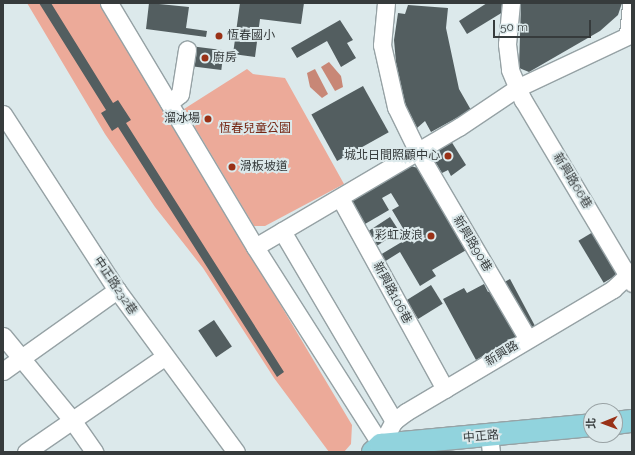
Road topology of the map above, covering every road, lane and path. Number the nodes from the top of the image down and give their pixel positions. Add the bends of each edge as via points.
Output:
1 (109, 3) edge
2 (386, 3) edge
3 (511, 3) edge
4 (631, 3) edge
5 (631, 37) edge
6 (187, 50) dead end
7 (518, 88) junction
8 (169, 103) junction
9 (3, 114) edge
10 (417, 150) junction
11 (340, 198) junction
12 (282, 231) junction
13 (255, 247) junction
14 (631, 276) edge
15 (117, 290) junction
16 (3, 336) edge
17 (528, 339) junction
18 (22, 357) junction
19 (164, 357) junction
20 (3, 371) edge
21 (444, 389) junction
22 (72, 420) junction
23 (394, 421) junction
24 (583, 427) edge
25 (490, 444) edge
26 (377, 449) edge
27 (232, 450) edge
28 (26, 452) edge
29 (94, 452) edge

1 - 8 street
2 - 10 street, 新興路90巷 via 382,45 388,82
3 - 7 street, 新興路66巷 via 507,44 510,70
4 - 5 street
5 - 7 street
6 - 8 street via 180,94
7 - 10 street
7 - 14 street, 新興路66巷
8 - 13 street
9 - 15 street, 中正路232巷
10 - 11 street
10 - 17 street, 新興路90巷
11 - 12 street
11 - 21 street, 新興路106巷
12 - 13 street
12 - 23 street
13 - 26 street
14 - 17 street, 新興路
15 - 18 street
15 - 19 street, 中正路232巷
16 - 18 street
17 - 21 street, 新興路
18 - 20 street
18 - 22 street
19 - 22 street
19 - 27 street, 中正路232巷
21 - 23 street, 新興路
22 - 28 street
22 - 29 street
23 - 26 street, 新興路
24 - 25 main road, 中正路
25 - 26 main road, 中正路

